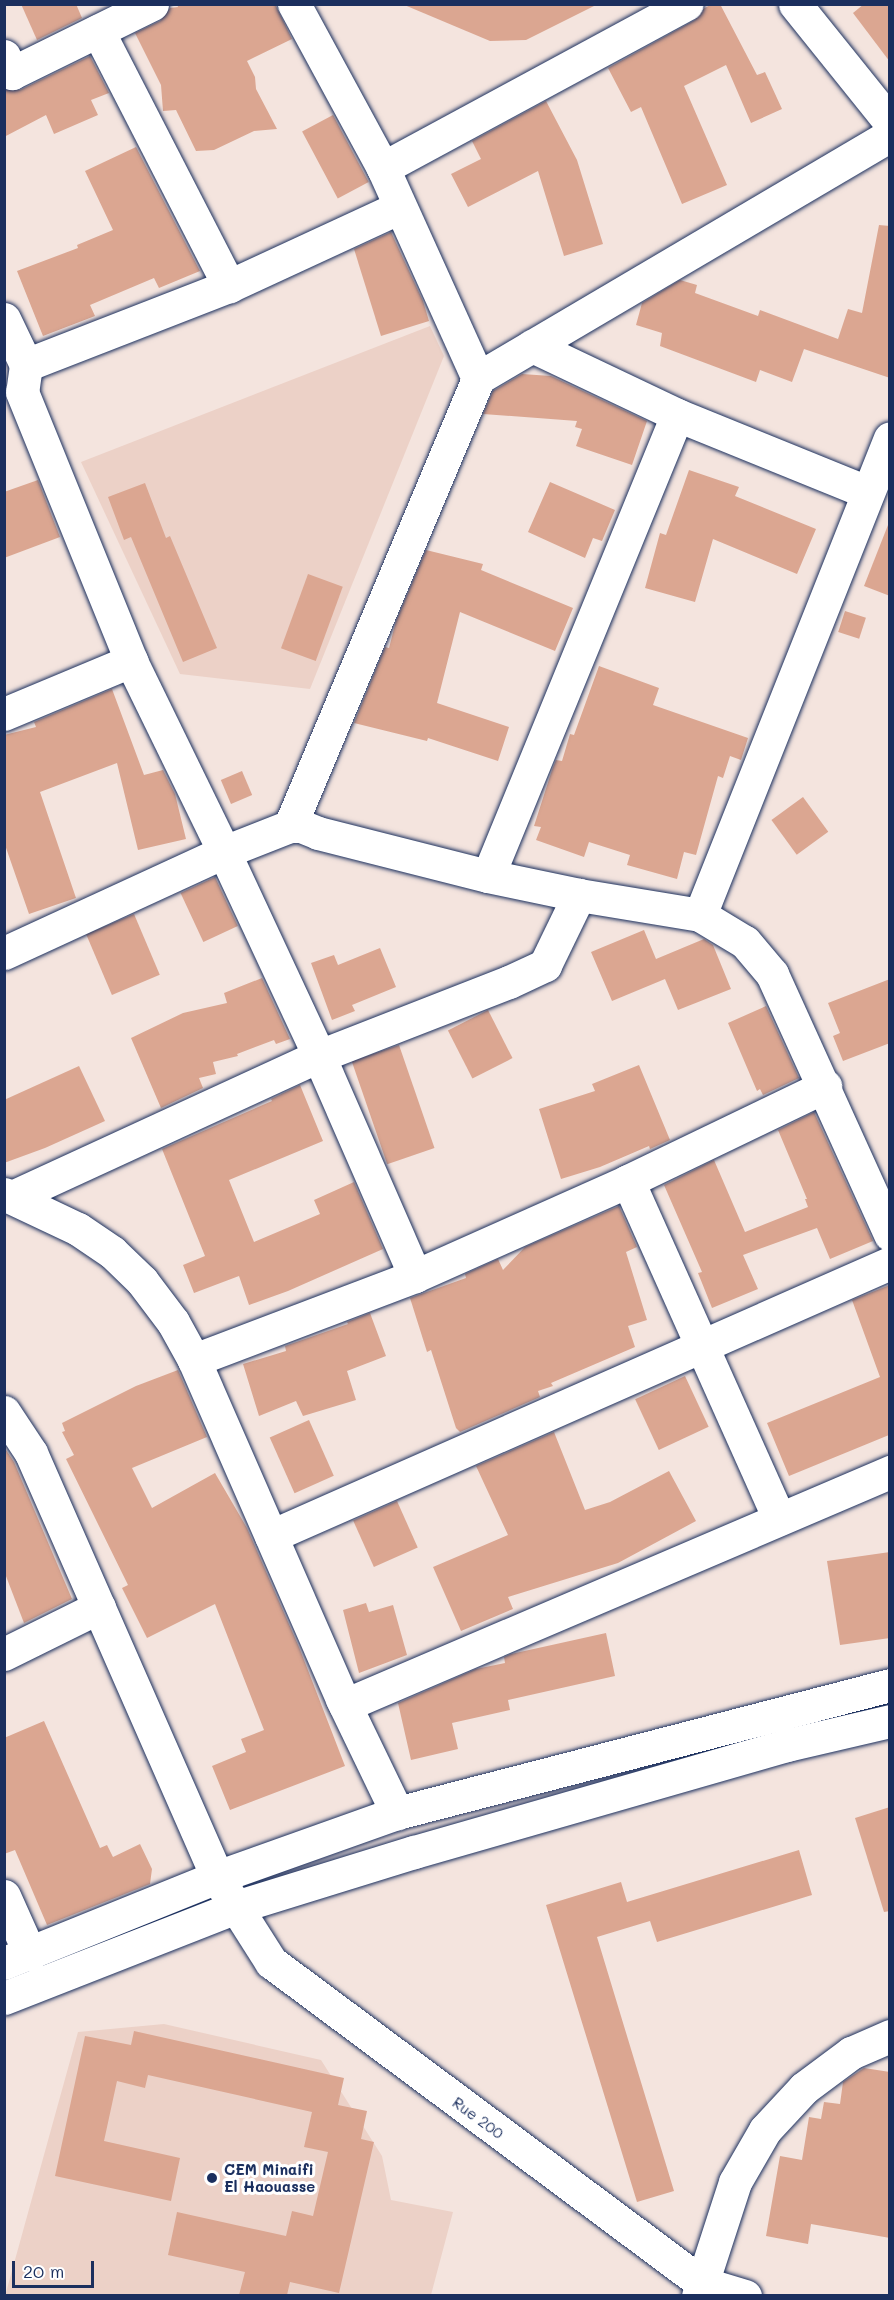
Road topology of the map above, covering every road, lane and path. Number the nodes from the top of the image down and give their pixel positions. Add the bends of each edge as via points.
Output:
1 (152, 4) edge
2 (294, 4) edge
3 (686, 4) edge
4 (795, 4) edge
5 (98, 31) junction
6 (4, 56) edge
7 (890, 122) edge
8 (890, 135) edge
9 (383, 168) junction
10 (400, 207) junction
11 (229, 286) junction
12 (4, 319) edge
13 (532, 346) junction
14 (26, 365) junction
15 (478, 378) junction
16 (677, 415) junction
17 (890, 438) edge
18 (867, 492) junction
19 (131, 661) junction
20 (4, 714) edge
21 (290, 826) junction
22 (224, 852) junction
23 (488, 876) junction
24 (579, 896) junction
25 (700, 915) junction
26 (4, 953) edge
27 (320, 1056) junction
28 (825, 1086) junction
29 (628, 1181) junction
30 (8, 1195) edge
31 (890, 1234) edge
32 (890, 1263) edge
33 (415, 1276) junction
34 (701, 1346) junction
35 (194, 1360) junction
36 (4, 1412) edge
37 (890, 1472) edge
38 (779, 1519) junction
39 (271, 1536) junction
40 (99, 1607) junction
41 (4, 1654) edge
42 (890, 1685) edge
43 (345, 1705) junction
44 (890, 1721) edge
45 (397, 1813) junction
46 (217, 1878) junction
47 (4, 1896) edge
48 (236, 1907) junction
49 (17, 1958) edge
50 (4, 1998) edge
51 (890, 2036) edge
52 (700, 2289) edge
53 (746, 2295) edge

1 - 5 street
2 - 9 street
3 - 9 street
4 - 7 street
5 - 6 street via 12,73
5 - 11 street
8 - 13 street
9 - 10 street
10 - 11 street
10 - 15 street
11 - 14 street
12 - 14 street
13 - 15 street
13 - 16 street
14 - 19 street via 22,392
15 - 21 street
16 - 18 street
16 - 23 street
17 - 18 street
18 - 25 street
19 - 20 street
19 - 22 street
21 - 22 street
21 - 23 street
22 - 26 street
22 - 27 street
23 - 24 street
24 - 25 street
24 - 27 street via 545,965
25 - 28 street via 745,942 772,974
27 - 30 street
27 - 33 street
28 - 29 street
28 - 31 street
29 - 33 street
29 - 34 street
30 - 35 street via 78,1229 112,1252 161,1306
32 - 34 street
33 - 35 street
34 - 38 street
34 - 39 street
35 - 39 street
36 - 40 street, Rue 200 via 31,1453
37 - 38 street
38 - 43 street
39 - 43 street
40 - 41 street
40 - 46 street, Rue 200
42 - 45 street
43 - 45 street
44 - 48 street via 787,1745
45 - 46 street
46 - 48 street, Rue 200
46 - 49 street
47 - 49 street
48 - 50 street
48 - 52 street, Rue 200 via 271,1962
51 - 52 street via 851,2054 804,2088 765,2130 735,2182
52 - 53 street, Rue 200

